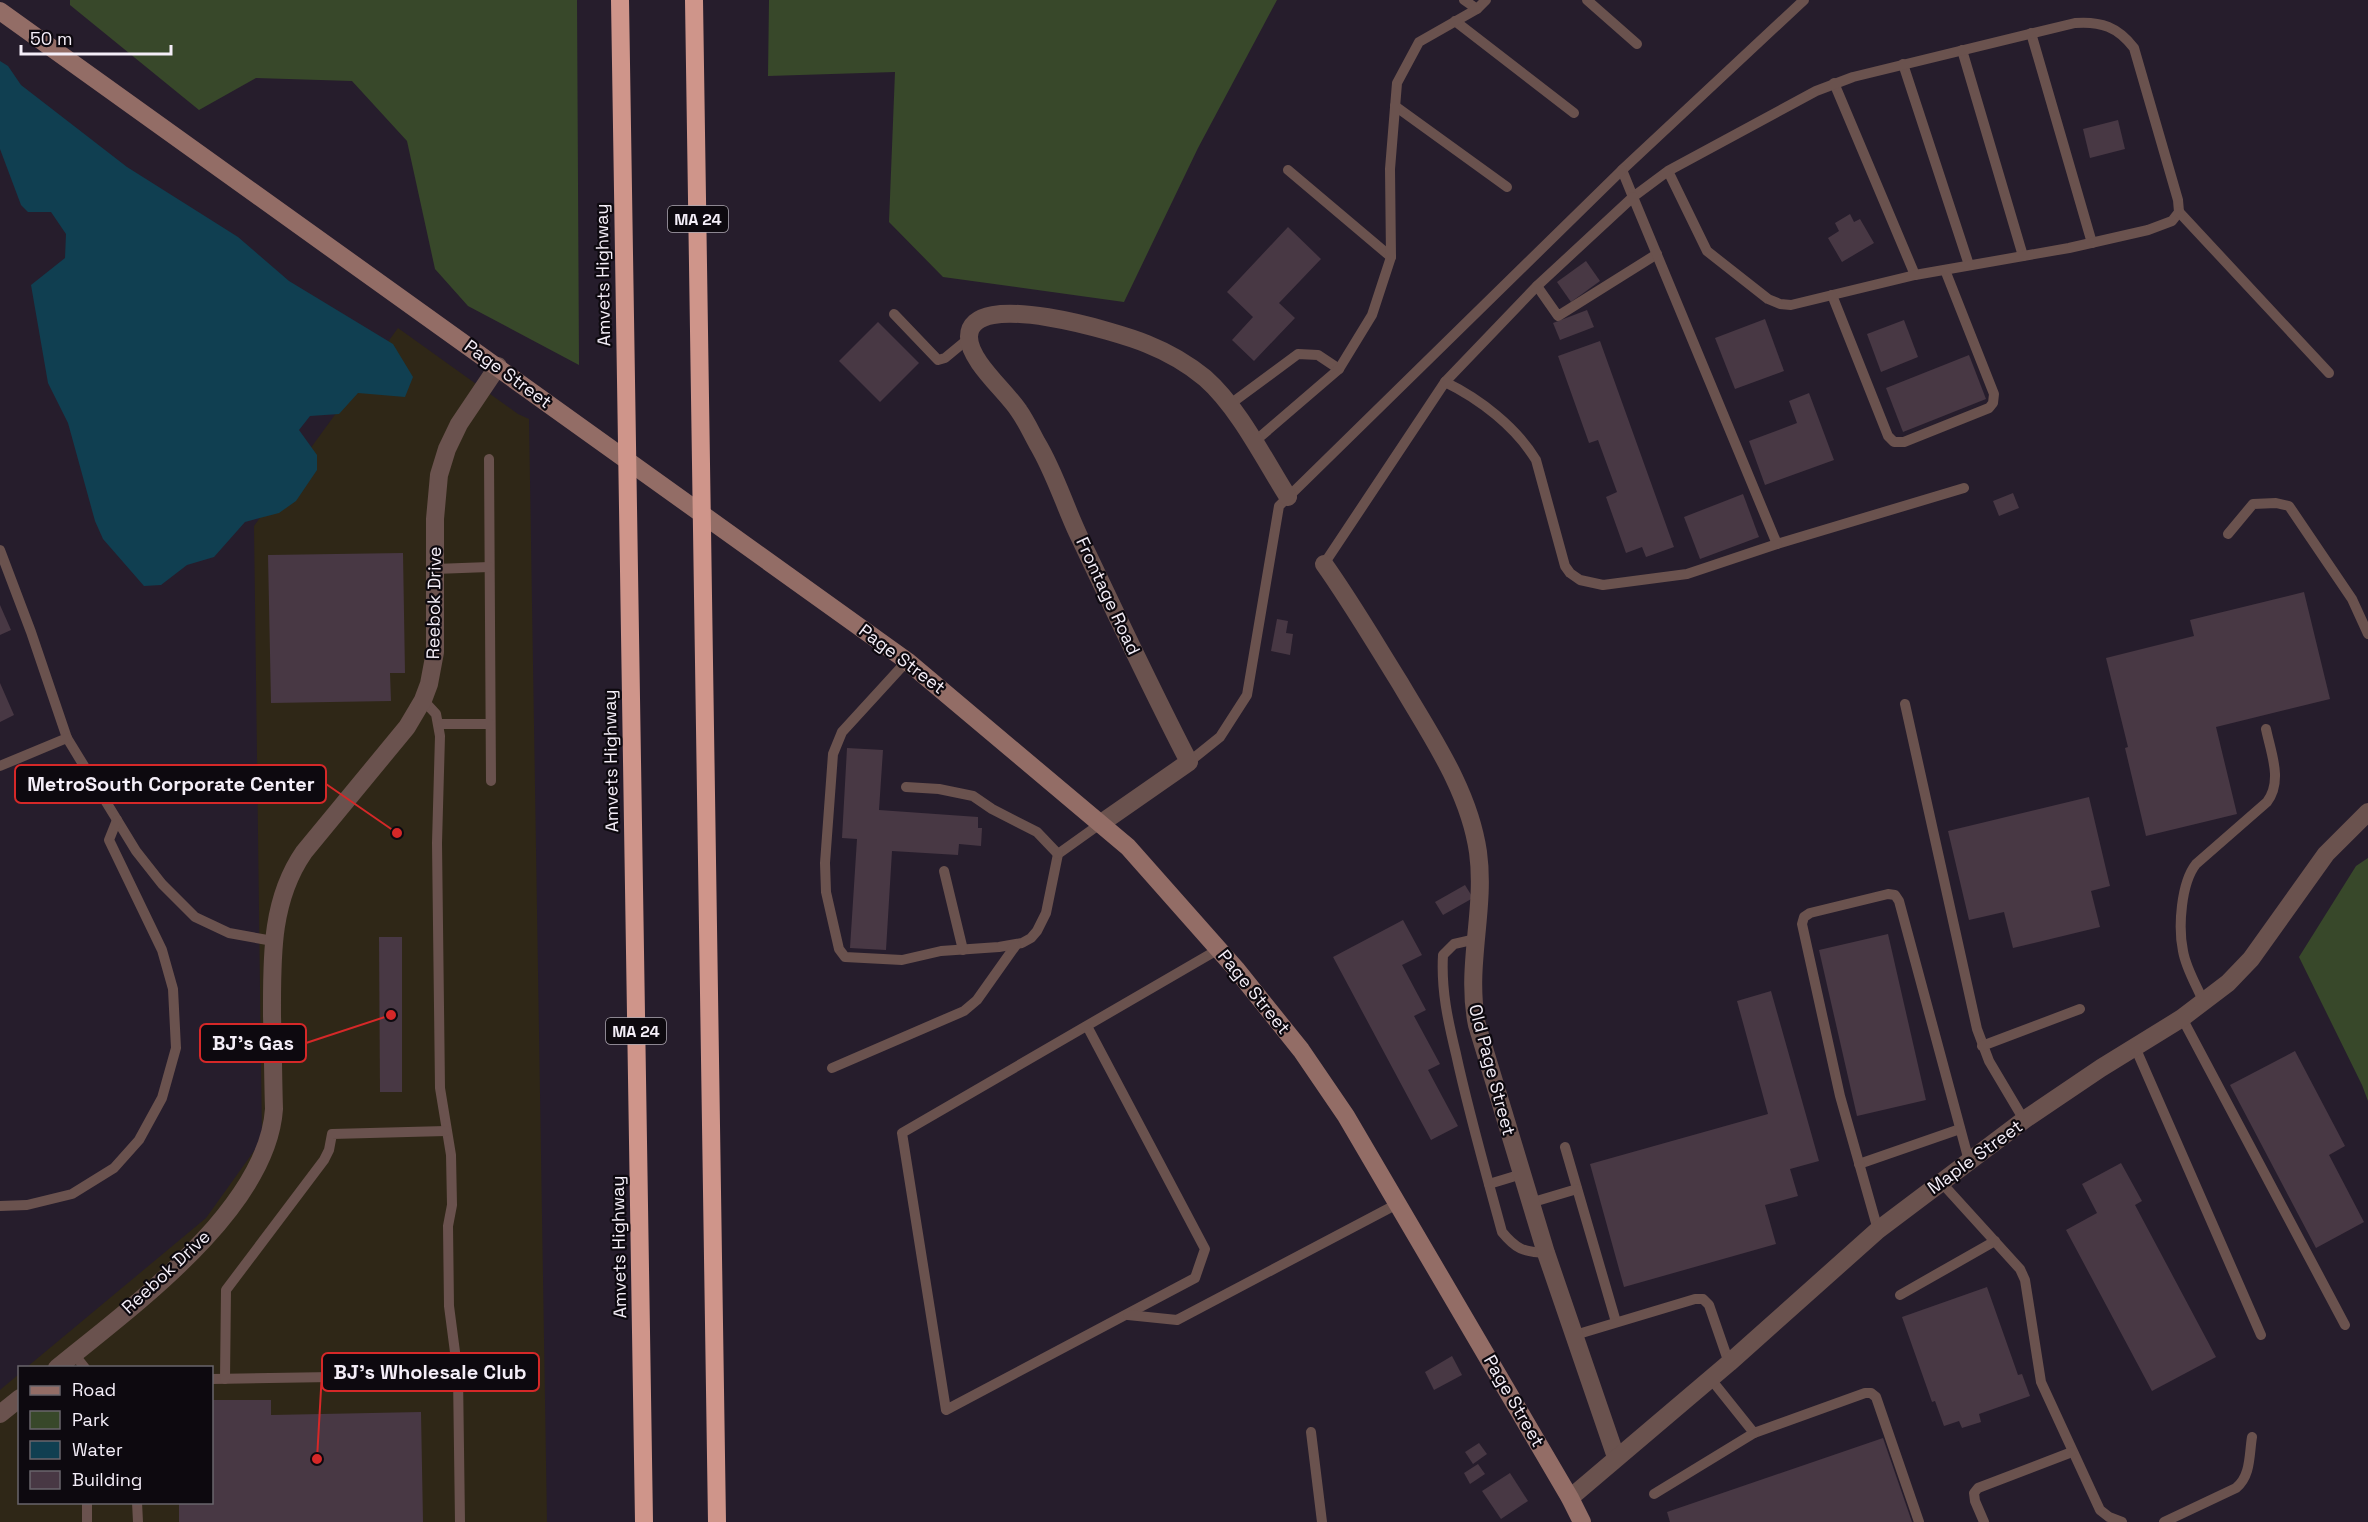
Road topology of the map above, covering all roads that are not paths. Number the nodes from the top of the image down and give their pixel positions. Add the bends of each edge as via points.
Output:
1 (620, 0) edge
2 (694, 0) edge
3 (1464, 0) edge
4 (1486, 0) edge
5 (1587, 0) edge
6 (1804, 0) edge
7 (1477, 9) junction
8 (0, 11) edge
9 (1455, 21) junction
10 (2031, 33) junction
11 (1637, 44) dead end
12 (1962, 50) junction
13 (1903, 64) junction
14 (1834, 83) junction
15 (1395, 106) junction
16 (1574, 113) dead end
17 (1288, 170) dead end
18 (1622, 170) junction
19 (1668, 171) junction
20 (1507, 187) dead end
21 (1634, 197) junction
22 (2179, 212) junction
23 (2092, 243) junction
24 (1657, 254) junction
25 (1391, 256) junction
26 (2023, 256) junction
27 (1969, 266) junction
28 (1944, 270) junction
29 (1915, 275) junction
30 (1537, 286) junction
31 (1832, 295) junction
32 (894, 314) dead end
33 (968, 339) junction
34 (498, 366) junction
35 (1340, 369) junction
36 (2329, 373) dead end
37 (1445, 382) junction
38 (1229, 405) junction
39 (1254, 442) junction
40 (489, 459) dead end
41 (1964, 488) dead end
42 (1288, 497) junction
43 (2228, 534) dead end
44 (1777, 544) junction
45 (0, 549) edge
46 (1324, 564) joint
47 (489, 567) junction
48 (435, 569) junction
49 (2368, 634) edge
50 (907, 661) junction
51 (423, 700) junction
52 (1905, 704) dead end
53 (439, 724) junction
54 (490, 724) junction
55 (2266, 729) dead end
56 (67, 738) junction
57 (1189, 762) junction
58 (0, 766) edge
59 (491, 781) dead end
60 (906, 787) dead end
61 (2368, 812) edge
62 (117, 820) junction
63 (1100, 824) junction
64 (1058, 854) junction
65 (944, 871) dead end
66 (1476, 939) junction
67 (273, 941) junction
68 (1016, 945) junction
69 (1219, 949) junction
70 (963, 950) junction
71 (2204, 1003) junction
72 (2080, 1009) dead end
73 (2182, 1018) junction
74 (1087, 1026) junction
75 (1982, 1046) junction
76 (2135, 1047) junction
77 (832, 1068) dead end
78 (2024, 1120) junction
79 (1960, 1128) junction
80 (446, 1131) junction
81 (1565, 1147) dead end
82 (1969, 1161) junction
83 (1859, 1164) junction
84 (1522, 1174) junction
85 (1940, 1181) junction
86 (1489, 1184) junction
87 (1577, 1189) junction
88 (1399, 1203) junction
89 (1530, 1203) junction
90 (0, 1206) edge
91 (1878, 1230) junction
92 (1995, 1241) junction
93 (1546, 1253) junction
94 (1900, 1295) dead end
95 (1127, 1314) junction
96 (1616, 1322) junction
97 (2345, 1325) dead end
98 (1575, 1335) junction
99 (2261, 1335) dead end
100 (79, 1361) edge
101 (1729, 1363) junction
102 (63, 1366) edge
103 (458, 1375) junction
104 (1710, 1378) junction
105 (213, 1379) edge
106 (225, 1379) junction
107 (18, 1400) edge
108 (0, 1414) edge
109 (1311, 1432) dead end
110 (1754, 1433) junction
111 (2252, 1437) dead end
112 (2072, 1452) junction
113 (1616, 1457) junction
114 (1654, 1494) dead end
115 (1570, 1498) junction
116 (87, 1504) edge
117 (137, 1504) edge
118 (87, 1522) edge
119 (138, 1522) edge
120 (460, 1522) edge
121 (644, 1522) edge
122 (717, 1522) edge
123 (1322, 1522) edge
124 (1582, 1522) edge
125 (1919, 1522) edge
126 (1984, 1522) edge
127 (2122, 1522) edge
128 (2164, 1522) edge

1 - 121 highway, Amvets Highway / MA 24
2 - 122 highway, MA 24
3 - 7 lane
4 - 7 lane
5 - 11 lane
6 - 18 lane
7 - 9 lane
8 - 34 main road, Page Street
9 - 15 lane via 1419,42 1397,83
9 - 16 lane
10 - 12 lane
10 - 22 lane via 2090,21 2108,25 2124,35 2139,61
10 - 23 lane
12 - 13 lane
12 - 26 lane
13 - 14 lane
13 - 27 lane
14 - 19 lane
14 - 29 lane
15 - 20 lane
15 - 25 lane via 1390,169
17 - 25 lane
18 - 21 lane
18 - 42 lane
19 - 21 lane
19 - 31 lane via 1707,252 1759,292 1779,304 1791,305
21 - 24 lane
21 - 30 lane
22 - 23 lane via 2161,227
22 - 36 lane
23 - 26 lane
24 - 30 lane via 1558,316
24 - 44 lane
25 - 35 lane via 1372,315
26 - 27 lane
27 - 28 lane
28 - 29 lane
28 - 31 lane via 1994,394 1993,403 1904,442 1894,442 1888,436
29 - 31 lane
30 - 37 lane
32 - 33 lane via 938,360
33 - 38 street via 970,328 979,319 1005,314 1063,319 1111,330 1183,362 1206,379
33 - 57 street, Frontage Road via 976,359 1019,411 1043,452
34 - 48 street, Reebok Drive via 459,424 443,462 435,505
34 - 50 main road, Page Street
35 - 38 lane via 1318,355 1298,354
35 - 39 lane
37 - 44 lane via 1464,391 1518,435 1536,460 1565,566 1580,580 1603,585 1673,577
37 - 46 lane
38 - 39 street
39 - 42 street
40 - 47 lane
41 - 44 lane
42 - 57 lane via 1279,506 1246,695 1220,737
43 - 49 lane via 2253,504 2289,506 2352,599
45 - 56 lane
46 - 66 street, Old Page Street via 1442,753 1469,811 1478,853 1480,900
47 - 48 lane
47 - 54 lane
48 - 51 street, Reebok Drive via 435,652
50 - 63 main road, Page Street
50 - 70 lane via 842,732 832,754 826,892 839,949 845,957 902,960
51 - 53 lane via 432,708
51 - 67 street, Reebok Drive via 407,727 296,863 282,894
52 - 75 lane
53 - 54 lane
53 - 80 lane via 440,1088
54 - 59 lane
55 - 71 lane via 2276,780 2274,792 2196,864 2184,886 2183,952
56 - 58 lane
56 - 62 lane
57 - 63 street
60 - 64 lane via 973,796 1037,832
61 - 71 street, Maple Street via 2326,854 2251,959
62 - 67 lane via 162,884 195,917 229,933
62 - 90 lane via 109,840 162,950 173,989 176,1048 162,1098 139,1140 114,1168 72,1194
63 - 64 lane
63 - 69 main road, Page Street via 1128,847
64 - 68 lane via 1042,923 1031,938
65 - 70 lane
66 - 84 street, Old Page Street via 1472,1002
66 - 86 lane via 1454,944 1443,955 1441,980 1463,1087
67 - 100 street, Reebok Drive via 274,1109 266,1148 233,1203 200,1245
68 - 70 lane
68 - 77 lane via 977,1000 964,1011
69 - 74 lane
69 - 88 main road, Page Street via 1300,1050
71 - 73 street, Maple Street
72 - 75 lane
73 - 76 street, Maple Street
73 - 97 lane
74 - 95 lane via 1205,1249 1195,1278
74 - 95 lane via 902,1133 946,1410
75 - 78 lane
76 - 78 street, Maple Street
76 - 99 lane
78 - 82 street, Maple Street
79 - 82 lane
79 - 83 lane
79 - 83 lane via 1895,895 1810,913 1802,924
80 - 103 lane via 451,1155 452,1205 448,1224 449,1306
80 - 106 lane via 332,1134 324,1160 226,1290
81 - 87 lane
82 - 85 street, Maple Street
83 - 91 lane
84 - 86 lane
84 - 89 street, Old Page Street
85 - 91 street, Maple Street
85 - 92 lane
86 - 93 lane via 1502,1232 1512,1245 1527,1252
87 - 89 lane
87 - 96 lane
88 - 95 lane via 1177,1320
88 - 115 main road, Page Street
89 - 93 street, Old Page Street
91 - 101 street, Maple Street
92 - 94 lane
92 - 112 lane via 2025,1280 2041,1382
93 - 98 street, Old Page Street
96 - 98 lane
96 - 101 lane via 1703,1299 1709,1305
98 - 113 street, Old Page Street
100 - 102 street, Reebok Drive
101 - 104 street, Maple Street
103 - 106 lane
103 - 120 lane
104 - 110 lane
104 - 113 street, Maple Street
105 - 106 lane
107 - 108 street
109 - 123 lane
110 - 114 lane
110 - 125 lane via 1872,1393
111 - 128 lane via 2243,1482
112 - 126 lane via 1978,1488 1975,1501
112 - 127 lane via 2100,1510
113 - 115 street, Maple Street
115 - 124 main road, Page Street
116 - 118 lane
117 - 119 lane

